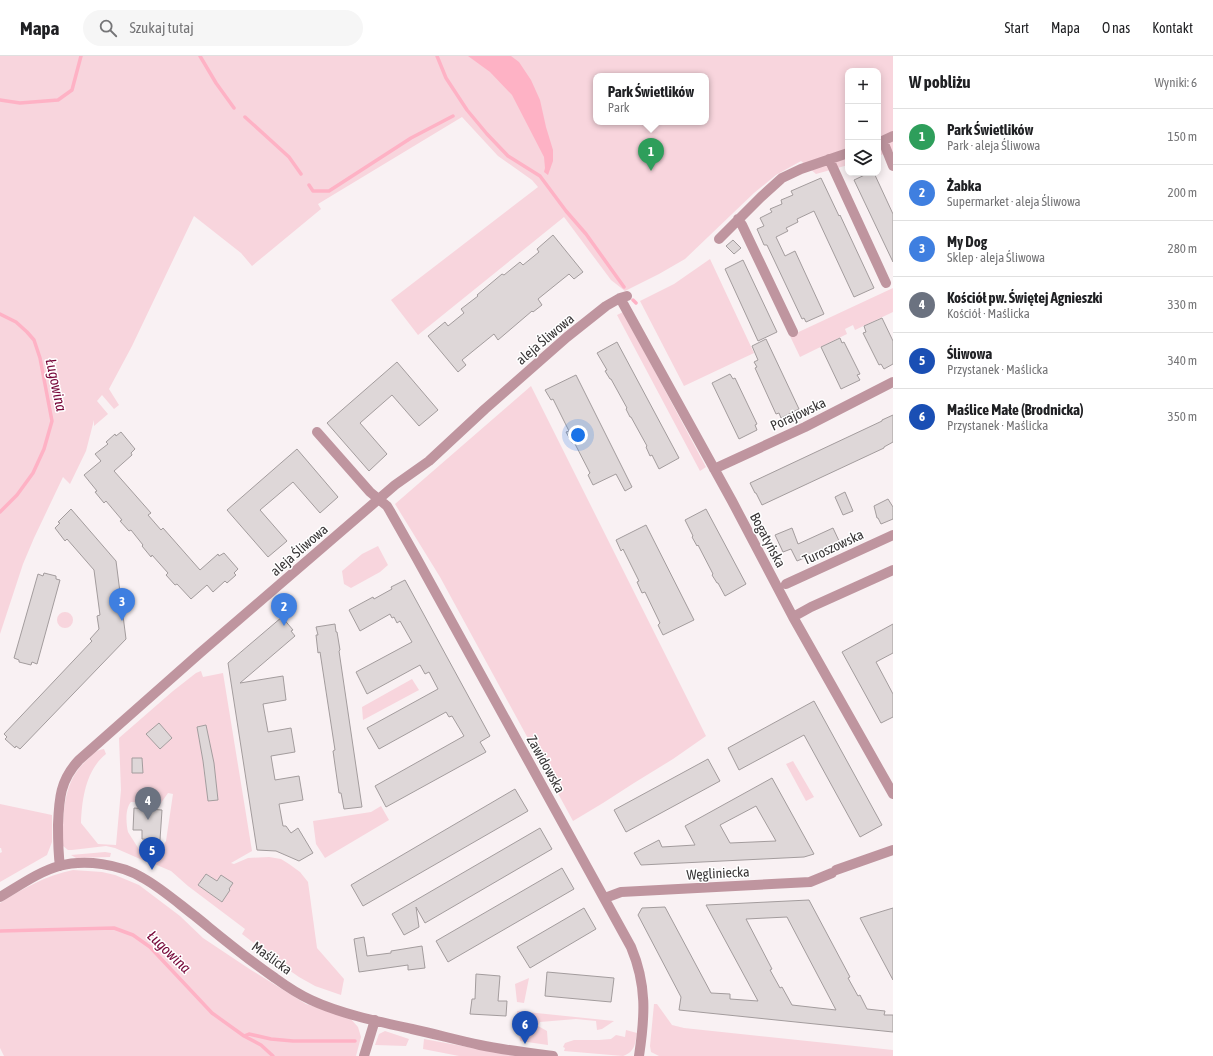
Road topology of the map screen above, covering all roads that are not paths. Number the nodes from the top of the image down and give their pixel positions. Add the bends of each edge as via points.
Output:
1 (893, 136) edge
2 (881, 142) edge
3 (881, 144) edge
4 (845, 154) edge
5 (829, 159) junction
6 (893, 166) edge
7 (738, 219) junction
8 (719, 240) dead end
9 (886, 283) dead end
10 (624, 297) joint
11 (792, 332) dead end
12 (893, 382) edge
13 (317, 432) dead end
14 (714, 469) junction
15 (379, 499) junction
16 (893, 535) edge
17 (893, 570) edge
18 (786, 584) dead end
19 (793, 617) junction
20 (893, 794) edge
21 (893, 850) edge
22 (60, 866) junction
23 (0, 897) edge
24 (605, 898) junction
25 (375, 1020) junction
26 (364, 1056) edge
27 (553, 1056) edge
28 (639, 1056) edge

1 - 2 street
3 - 6 street
4 - 5 street
5 - 7 street via 782,178
5 - 9 street
7 - 8 street
7 - 11 street
10 - 14 street, Bogatyńska
10 - 15 street, aleja Śliwowa via 606,306 562,341 429,461
12 - 14 street, Porajowska via 805,427
13 - 15 street, Zawidowska
14 - 19 street, Bogatyńska
15 - 22 street, aleja Śliwowa via 74,765 66,777 60,797
15 - 24 street, Zawidowska via 387,506 416,557
16 - 18 street, Turoszowska
17 - 19 street
19 - 20 street, Bogatyńska
21 - 24 street, Węgliniecka via 810,882 621,892
22 - 23 street, Maślicka via 30,879
22 - 25 street, Maślicka via 93,863 118,868 142,877 291,990 319,1004
24 - 28 street, Zawidowska via 638,962 644,1009
25 - 26 street
25 - 27 street, Maślicka via 481,1045

